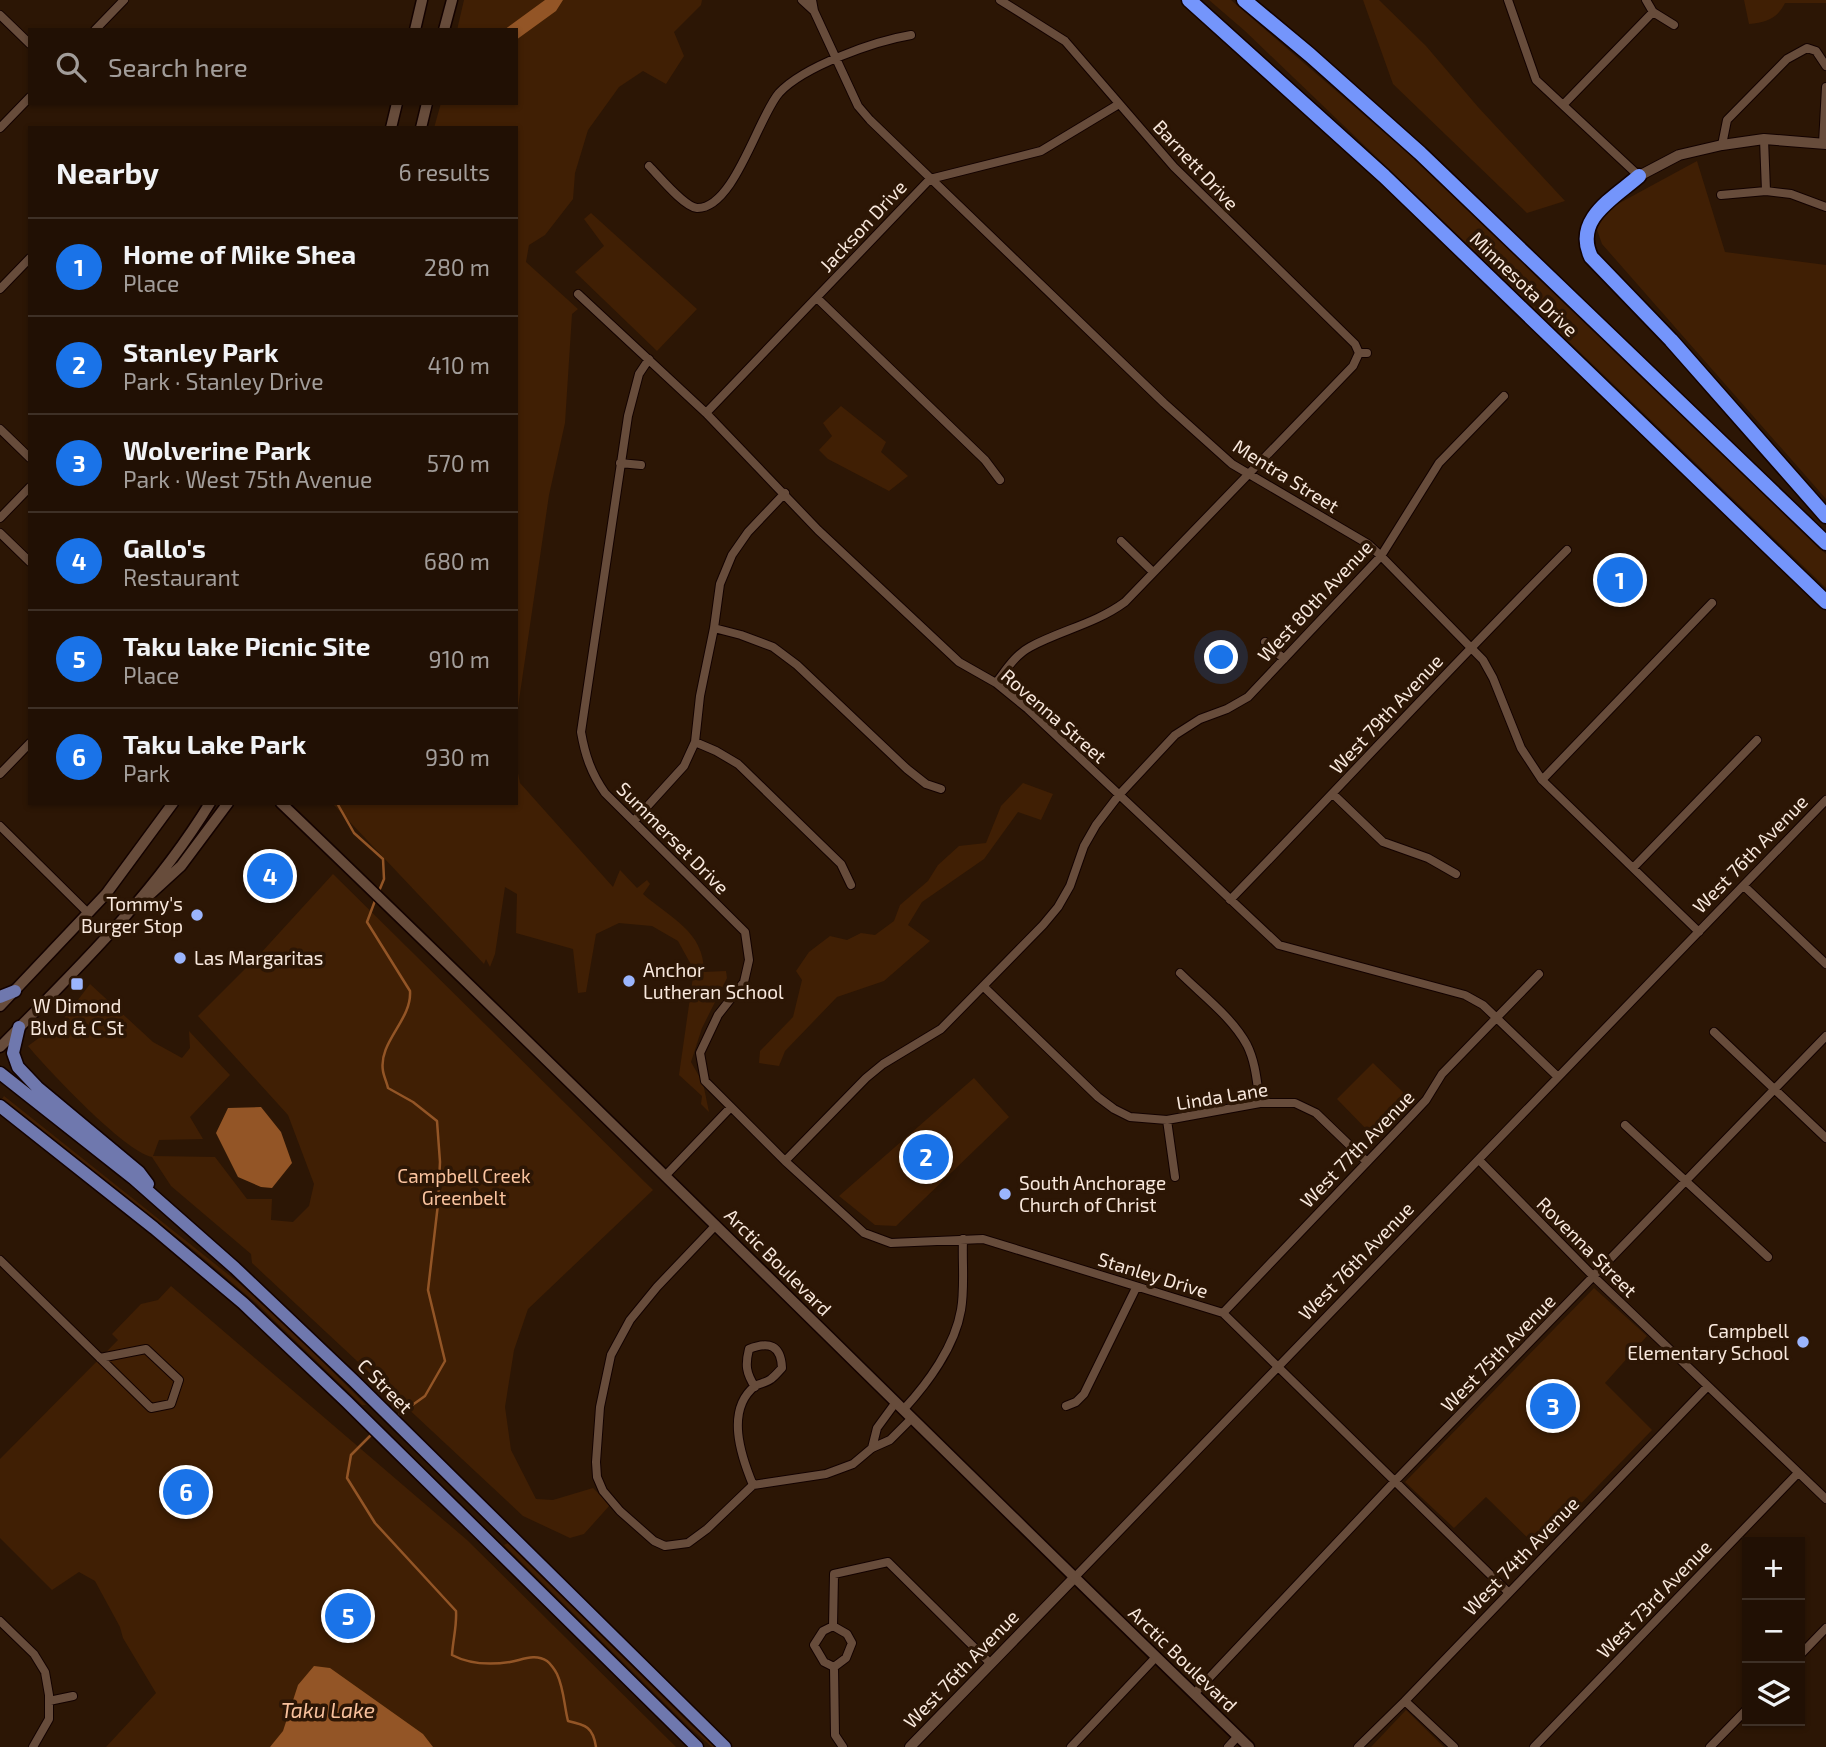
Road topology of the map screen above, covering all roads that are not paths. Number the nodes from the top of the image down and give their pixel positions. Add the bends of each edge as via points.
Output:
1 (124, 0) edge
2 (422, 0) edge
3 (452, 0) edge
4 (802, 0) edge
5 (812, 0) edge
6 (1000, 0) edge
7 (1176, 0) edge
8 (1189, 0) edge
9 (1244, 0) edge
10 (1253, 0) edge
11 (1508, 0) edge
12 (1646, 0) edge
13 (814, 11) junction
14 (1653, 12) junction
15 (0, 15) edge
16 (1674, 25) dead end
17 (97, 28) edge
18 (415, 28) edge
19 (445, 28) edge
20 (911, 35) dead end
21 (28, 42) edge
22 (1310, 55) junction
23 (836, 59) junction
24 (1826, 66) edge
25 (1826, 87) edge
26 (1298, 98) junction
27 (28, 99) edge
28 (1119, 104) junction
29 (397, 105) edge
30 (426, 105) edge
31 (1563, 106) junction
32 (391, 126) edge
33 (421, 126) edge
34 (0, 128) edge
35 (1763, 139) junction
36 (1825, 144) edge
37 (1722, 145) junction
38 (649, 166) dead end
39 (1639, 176) junction
40 (930, 179) junction
41 (1766, 191) junction
42 (1721, 195) dead end
43 (1826, 207) edge
44 (28, 260) edge
45 (0, 289) edge
46 (578, 294) dead end
47 (817, 298) junction
48 (649, 359) junction
49 (1504, 396) dead end
50 (706, 414) junction
51 (0, 429) edge
52 (28, 456) edge
53 (620, 463) junction
54 (641, 465) dead end
55 (1248, 476) junction
56 (1000, 480) dead end
57 (28, 489) edge
58 (785, 492) junction
59 (1826, 516) edge
60 (0, 518) edge
61 (0, 533) edge
62 (1121, 541) dead end
63 (1826, 543) edge
64 (1567, 550) dead end
65 (1381, 556) junction
66 (28, 560) edge
67 (1153, 572) junction
68 (1826, 602) edge
69 (1712, 603) dead end
70 (714, 628) junction
71 (1265, 642) dead end
72 (1472, 645) junction
73 (1284, 659) junction
74 (996, 683) junction
75 (1757, 740) dead end
76 (695, 742) junction
77 (28, 745) edge
78 (0, 774) edge
79 (1542, 780) junction
80 (941, 789) dead end
81 (1333, 794) junction
82 (1119, 795) junction
83 (1826, 800) edge
84 (172, 805) edge
85 (209, 805) edge
86 (226, 805) edge
87 (283, 805) edge
88 (634, 821) junction
89 (0, 826) edge
90 (1633, 868) junction
91 (1456, 874) dead end
92 (852, 885) dead end
93 (1744, 886) junction
94 (1230, 900) junction
95 (88, 914) junction
96 (120, 920) junction
97 (1699, 932) junction
98 (1826, 964) edge
99 (1180, 973) dead end
100 (1539, 974) dead end
101 (984, 987) junction
102 (15, 991) junction
103 (0, 997) edge
104 (0, 1006) edge
105 (1497, 1018) junction
106 (19, 1027) junction
107 (1714, 1032) dead end
108 (1826, 1036) edge
109 (0, 1047) edge
110 (0, 1073) edge
111 (1558, 1077) junction
112 (1774, 1089) junction
113 (1260, 1103) junction
114 (0, 1106) edge
115 (730, 1108) junction
116 (1167, 1120) junction
117 (1625, 1125) dead end
118 (1826, 1138) edge
119 (1479, 1160) junction
120 (785, 1161) junction
121 (1367, 1162) junction
122 (666, 1175) junction
123 (1175, 1177) dead end
124 (1685, 1180) junction
125 (163, 1204) junction
126 (716, 1225) junction
127 (962, 1239) junction
128 (1768, 1257) dead end
129 (0, 1260) edge
130 (1594, 1277) junction
131 (1136, 1288) junction
132 (1223, 1313) junction
133 (100, 1358) junction
134 (1278, 1367) junction
135 (755, 1387) junction
136 (1707, 1387) junction
137 (1066, 1406) dead end
138 (904, 1410) junction
139 (872, 1448) junction
140 (1798, 1473) junction
141 (1395, 1481) junction
142 (753, 1485) junction
143 (1826, 1499) edge
144 (1074, 1578) junction
145 (1508, 1592) junction
146 (0, 1621) edge
147 (833, 1626) junction
148 (1826, 1628) edge
149 (1805, 1650) edge
150 (1156, 1657) junction
151 (991, 1664) junction
152 (834, 1667) junction
153 (1194, 1694) junction
154 (73, 1696) dead end
155 (1405, 1700) junction
156 (49, 1701) junction
157 (1742, 1714) edge
158 (1238, 1736) junction
159 (33, 1747) edge
160 (697, 1747) edge
161 (725, 1747) edge
162 (843, 1747) edge
163 (910, 1747) edge
164 (1071, 1747) edge
165 (1228, 1747) edge
166 (1249, 1747) edge
167 (1358, 1747) edge
168 (1454, 1747) edge
169 (1534, 1747) edge
170 (1710, 1747) edge

1 - 17 street
2 - 18 main road
3 - 19 main road
4 - 13 street
5 - 13 street
6 - 28 street, Barnett Drive via 1065,41
7 - 26 highway
8 - 26 highway, Minnesota Drive
9 - 22 highway, Minnesota Drive
10 - 22 highway
11 - 31 street via 1536,80
12 - 14 street
13 - 23 street, Mentra Street
14 - 16 street
14 - 31 street
15 - 21 street
20 - 23 street via 889,38
22 - 63 highway, Minnesota Drive via 1420,153
23 - 38 street via 781,92 765,113 740,170 728,187 698,212
23 - 40 street, Mentra Street via 858,106
24 - 37 street via 1816,51 1807,48 1787,59 1727,120
25 - 36 street
26 - 68 highway, Minnesota Drive
27 - 34 street
28 - 40 street, Jackson Drive via 1041,151
28 - 55 street, Barnett Drive via 1174,167 1363,352
29 - 32 main road
30 - 33 main road
31 - 39 street
35 - 36 street
35 - 37 street
35 - 41 street
37 - 39 street via 1679,155
39 - 59 highway via 1591,220 1585,245 1591,257
40 - 47 street, Jackson Drive
40 - 55 street, Mentra Street
41 - 42 street
41 - 43 street via 1791,194
44 - 45 street
46 - 48 street, Rovenna Street
47 - 50 street, Jackson Drive
47 - 56 street via 985,460
48 - 50 street, Rovenna Street
48 - 53 street, Summerset Drive via 639,374
49 - 65 street, West 80th Avenue via 1439,463
50 - 58 street, Rovenna Street
51 - 52 street
53 - 54 street
53 - 88 street, Summerset Drive via 581,732 595,778
55 - 65 street, Mentra Street via 1368,544
55 - 67 street
57 - 60 street
58 - 70 street via 732,555 720,584
58 - 74 street, Rovenna Street via 818,530 959,662
61 - 66 street
62 - 67 street
64 - 72 street, West 79th Avenue
65 - 72 street, Mentra Street
65 - 73 street, West 80th Avenue
67 - 74 street via 1106,616 1029,648
69 - 79 street
70 - 76 street via 699,696
70 - 80 street via 773,647 907,769
71 - 73 street
72 - 79 street, Mentra Street via 1493,678 1521,748
72 - 81 street, West 79th Avenue
73 - 82 street, West 80th Avenue via 1248,697 1175,735
74 - 82 street, Rovenna Street
75 - 90 street
76 - 88 street via 684,766
76 - 92 street via 738,764 841,864
77 - 78 street
79 - 90 street, Mentra Street
81 - 91 street via 1383,842
81 - 94 street, West 79th Avenue
82 - 94 street, Rovenna Street
82 - 101 street, West 80th Avenue via 1084,846 1058,907
83 - 93 street, West 76th Avenue
84 - 95 main road
85 - 96 main road
86 - 96 main road via 180,866
87 - 122 main road, Arctic Boulevard
88 - 115 street, Summerset Drive via 744,932 749,960 744,982 719,1015 700,1053 705,1081
89 - 95 street
90 - 97 street, Mentra Street
93 - 97 street, West 76th Avenue
93 - 98 street
94 - 105 street, Rovenna Street via 1279,945 1465,995
95 - 102 main road
96 - 106 main road
97 - 111 street, West 76th Avenue
99 - 113 street via 1246,1044
100 - 105 street, West 77th Avenue
101 - 116 street, Linda Lane via 1114,1109 1130,1117
101 - 120 street, West 80th Avenue via 941,1029 866,1078
102 - 103 main road
102 - 104 main road
105 - 111 street, Rovenna Street
105 - 121 street, West 77th Avenue
106 - 109 main road
106 - 125 main road via 13,1053 18,1067 139,1172
107 - 112 street
108 - 112 street, West 75th Avenue
110 - 125 main road, C Street
111 - 119 street, West 76th Avenue
112 - 118 street
112 - 124 street, West 75th Avenue
113 - 116 street, Linda Lane
113 - 121 street, Linda Lane via 1305,1106
114 - 160 main road, C Street via 204,1268 348,1402
115 - 120 street, Stanley Drive
115 - 122 street
116 - 123 street
117 - 124 street
119 - 130 street, Rovenna Street
119 - 134 street, West 76th Avenue
120 - 127 street, Stanley Drive via 864,1233 891,1243
121 - 132 street, West 77th Avenue
122 - 126 main road, Arctic Boulevard
124 - 128 street
124 - 130 street, West 75th Avenue
125 - 161 main road, C Street via 354,1381
126 - 138 main road, Arctic Boulevard
126 - 142 street via 650,1295 611,1355 600,1407 597,1477 620,1511 665,1546 688,1543
127 - 131 street, Stanley Drive via 983,1239
127 - 138 street via 961,1309 955,1333
129 - 133 street
130 - 136 street, Rovenna Street
130 - 141 street, West 75th Avenue
131 - 132 street, Stanley Drive
131 - 137 street via 1084,1395
132 - 134 street, Stanley Drive
133 - 133 street via 146,1349 179,1380 171,1404 151,1408
134 - 141 street, Stanley Drive
134 - 144 street, West 76th Avenue
135 - 135 street via 782,1368 782,1356 771,1345 762,1343 749,1349 747,1374
135 - 142 street via 743,1404 737,1427 741,1457
136 - 140 street, Rovenna Street
136 - 145 street, West 74th Avenue
138 - 139 street via 877,1429
138 - 139 street via 890,1440
138 - 144 main road, Arctic Boulevard
139 - 142 street via 853,1464 826,1474
140 - 143 street, Rovenna Street
140 - 169 street, West 73rd Avenue
141 - 145 street, Stanley Drive
141 - 153 street, West 75th Avenue
144 - 150 main road, Arctic Boulevard
144 - 151 street, West 76th Avenue
145 - 155 street, West 74th Avenue
146 - 156 street via 34,1654 45,1672
147 - 151 street via 834,1574 888,1562
147 - 152 street via 852,1643 846,1658
147 - 152 street via 823,1631 814,1645 824,1662
148 - 149 street
150 - 153 main road, Arctic Boulevard
150 - 164 street
151 - 163 street, West 76th Avenue
152 - 162 street via 835,1735
153 - 158 main road, Arctic Boulevard
154 - 156 street
155 - 167 street, West 74th Avenue
155 - 168 street
156 - 159 street via 49,1719
157 - 170 street
158 - 165 street
158 - 166 main road, Arctic Boulevard

